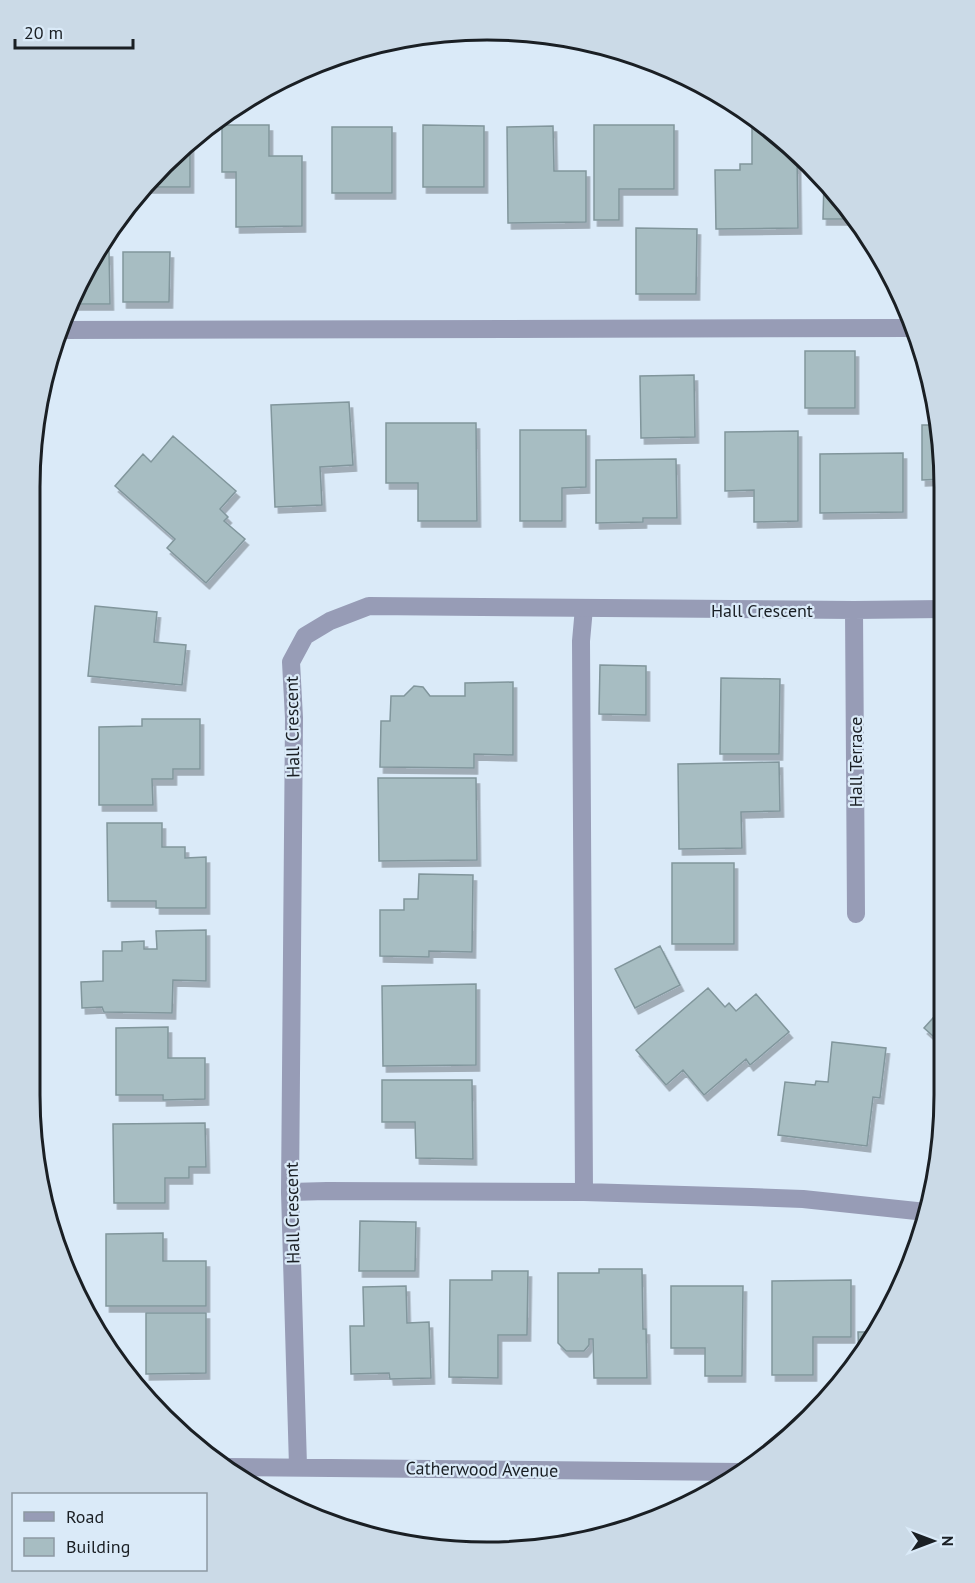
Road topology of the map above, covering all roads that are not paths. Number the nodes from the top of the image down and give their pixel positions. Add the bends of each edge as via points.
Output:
1 (905, 328) edge
2 (70, 330) edge
3 (584, 608) junction
4 (934, 609) edge
5 (854, 610) junction
6 (856, 914) dead end
7 (291, 1192) junction
8 (584, 1192) junction
9 (919, 1211) edge
10 (298, 1466) junction
11 (239, 1467) edge
12 (728, 1472) edge

1 - 2 street
3 - 5 street, Hall Crescent
3 - 7 street, Hall Crescent via 369,606 305,636 291,662
3 - 8 street
4 - 5 street, Hall Crescent
5 - 6 street, Hall Terrace
7 - 8 street
7 - 10 street, Hall Crescent
8 - 9 street via 803,1199
10 - 11 street, Catherwood Avenue
10 - 12 street, Catherwood Avenue

